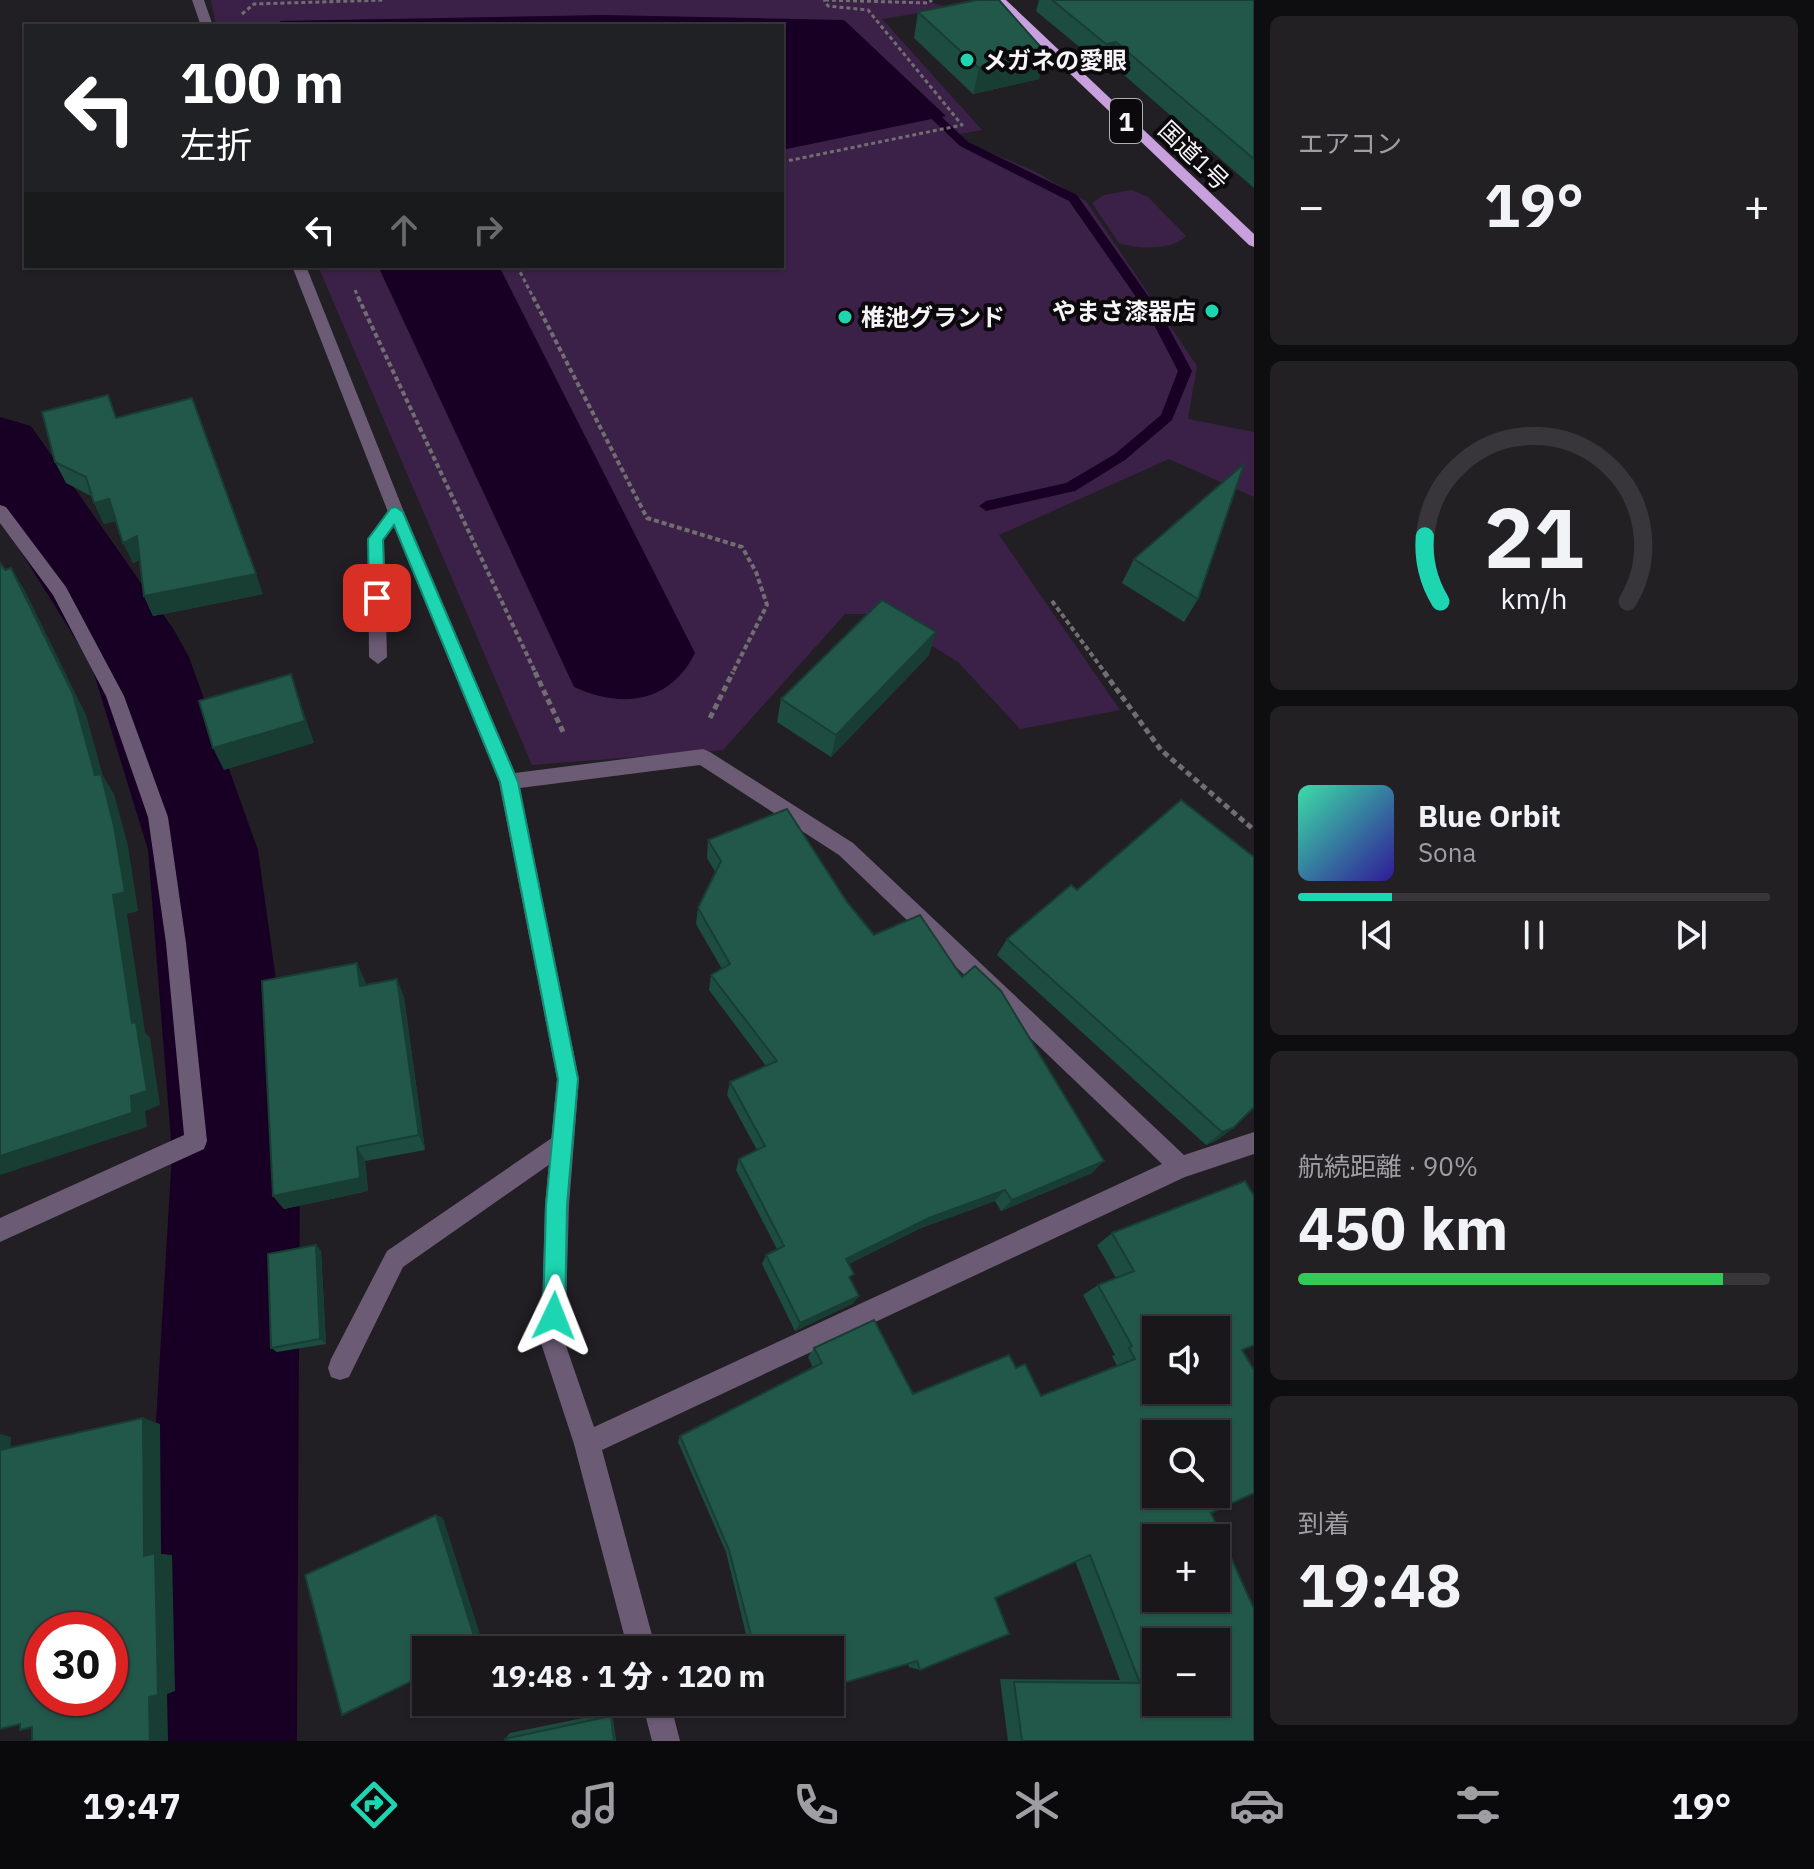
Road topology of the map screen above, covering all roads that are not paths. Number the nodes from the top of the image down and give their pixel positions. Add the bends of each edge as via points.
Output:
1 (198, 0) edge
2 (999, 0) edge
3 (206, 24) edge
4 (1254, 242) edge
5 (300, 268) edge
6 (0, 511) edge
7 (396, 512) junction
8 (378, 657) dead end
9 (509, 782) junction
10 (562, 1142) junction
11 (1254, 1143) edge
12 (1181, 1167) junction
13 (0, 1230) edge
14 (340, 1368) dead end
15 (587, 1444) junction
16 (638, 1636) edge
17 (660, 1716) edge
18 (666, 1741) edge

1 - 3 street
2 - 4 highway, 国道1号 / 1
5 - 7 street
6 - 13 street via 60,591 115,696 158,817 196,1141
7 - 8 street via 376,539
7 - 9 street
9 - 10 street via 568,1079
9 - 12 street via 703,757 846,849
10 - 14 street via 395,1259
10 - 15 street via 553,1343
11 - 12 street
12 - 15 street
15 - 16 street
17 - 18 street

